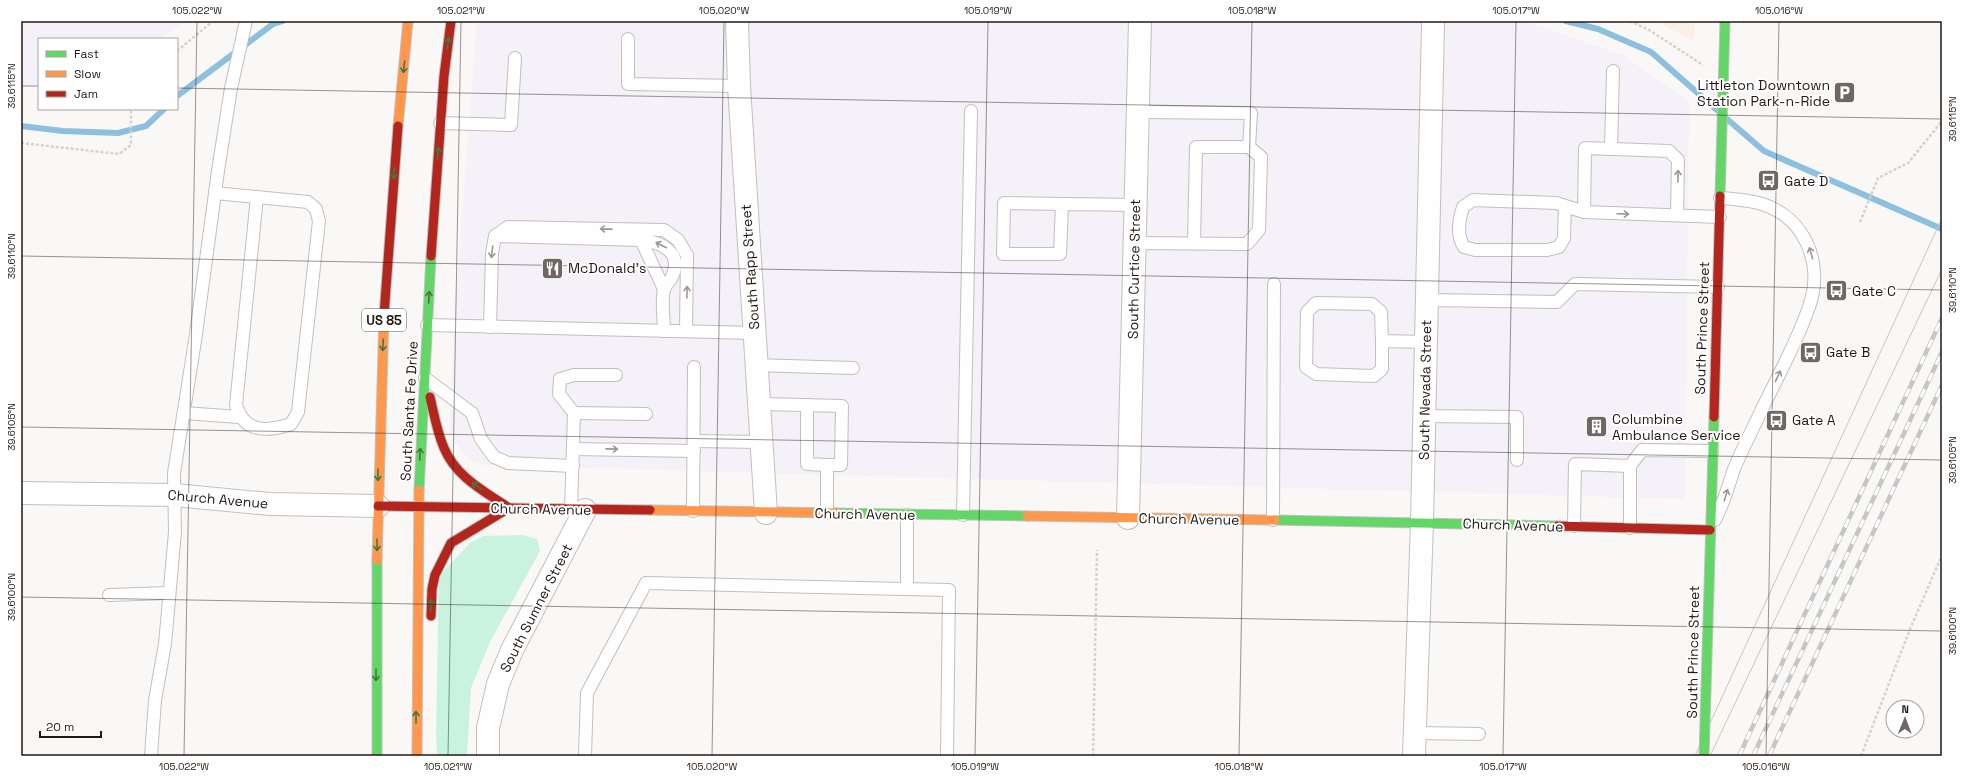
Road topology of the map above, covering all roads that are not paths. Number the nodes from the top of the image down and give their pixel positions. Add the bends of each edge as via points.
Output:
1 (246, 21) edge
2 (737, 21) edge
3 (1140, 21) edge
4 (1724, 21) edge
5 (451, 23) edge
6 (408, 24) edge
7 (1433, 24) dead end
8 (628, 39) dead end
9 (515, 58) dead end
10 (1613, 72) dead end
11 (739, 86) junction
12 (971, 111) dead end
13 (1138, 112) junction
14 (440, 123) junction
15 (1249, 147) junction
16 (1611, 149) junction
17 (215, 193) junction
18 (257, 197) junction
19 (1720, 198) junction
20 (1062, 204) junction
21 (1136, 205) junction
22 (1565, 206) junction
23 (1584, 212) junction
24 (1678, 216) junction
25 (1720, 217) junction
26 (495, 236) junction
27 (642, 240) junction
28 (1135, 243) junction
29 (1194, 243) junction
30 (1274, 284) dead end
31 (1718, 287) junction
32 (664, 290) junction
33 (1427, 300) junction
34 (427, 325) junction
35 (490, 327) junction
36 (664, 331) junction
37 (686, 331) junction
38 (755, 333) junction
39 (1382, 341) junction
40 (1426, 342) junction
41 (757, 365) junction
42 (694, 367) dead end
43 (853, 368) dead end
44 (616, 375) dead end
45 (425, 378) junction
46 (759, 404) junction
47 (807, 405) junction
48 (184, 413) junction
49 (574, 413) junction
50 (646, 414) dead end
51 (1424, 416) junction
52 (239, 417) junction
53 (761, 442) junction
54 (694, 446) junction
55 (573, 448) junction
56 (1712, 451) junction
57 (1517, 460) dead end
58 (827, 464) junction
59 (573, 466) junction
60 (1630, 466) junction
61 (21, 493) edge
62 (174, 495) junction
63 (378, 506) junction
64 (418, 507) junction
65 (509, 508) junction
66 (578, 510) junction
67 (693, 511) junction
68 (766, 513) junction
69 (827, 513) junction
70 (907, 515) junction
71 (963, 515) junction
72 (1128, 518) junction
73 (1274, 520) junction
74 (1422, 522) junction
75 (1574, 526) junction
76 (1630, 528) junction
77 (1710, 530) junction
78 (907, 589) junction
79 (169, 593) junction
80 (109, 595) dead end
81 (431, 626) dead end
82 (1414, 733) junction
83 (1479, 734) dead end
84 (151, 756) edge
85 (377, 756) edge
86 (417, 756) edge
87 (488, 756) edge
88 (585, 756) edge
89 (946, 756) edge
90 (1414, 756) edge
91 (1704, 756) edge

1 - 17 lane via 231,88
2 - 11 street, South Rapp Street
3 - 13 street, South Curtice Street
4 - 19 main road, South Prince Street
14 -> 5 main road, South Santa Fe Drive
6 -> 63 main road, South Santa Fe Drive / US 85 via 390,230 380,404
7 - 33 street, South Nevada Street
8 - 11 lane via 628,84
9 - 14 lane via 511,124
10 - 16 lane
11 - 38 street, South Rapp Street
12 - 71 lane
13 - 15 lane via 1251,113
13 - 21 street, South Curtice Street
34 -> 14 main road, South Santa Fe Drive
15 - 29 lane via 1196,147
15 - 29 lane via 1261,157 1259,230 1247,244
16 - 23 lane via 1585,148
24 -> 16 lane via 1678,160 1669,151
17 - 18 lane
17 - 48 lane
18 - 52 lane via 236,405
18 - 52 lane via 308,202 316,209 319,221 298,412 291,424 276,429 251,427
19 - 25 main road, South Prince Street
77 -> 19 lane via 1724,503 1734,470 1810,306 1814,269 1812,253 1806,240 1787,219 1763,205
20 - 20 lane via 1004,203 1003,254 1060,254
20 - 21 lane
21 - 28 street, South Curtice Street
22 - 22 lane via 1556,203 1473,200 1463,207 1459,220 1459,240 1464,247 1475,250 1547,250 1559,247 1564,238
22 - 23 lane
23 -> 24 lane
24 - 25 lane
25 - 31 main road, South Prince Street
26 - 27 lane
26 -> 35 lane via 492,253
37 -> 26 lane via 687,256 678,240 664,230 508,227
27 - 32 lane
32 -> 27 lane via 675,269 675,259 670,250 660,243
28 - 29 lane
28 - 72 street, South Curtice Street
30 - 73 lane
31 - 33 lane via 1575,284 1557,302
31 - 56 main road, South Prince Street
32 - 36 lane
33 - 40 street, South Nevada Street
34 - 35 lane
34 - 45 main road, South Santa Fe Drive
35 - 36 lane
36 - 37 lane
37 - 38 lane
38 - 41 street, South Rapp Street
39 - 39 lane via 1382,369 1374,376 1316,374 1306,367 1307,312 1316,303 1372,304 1381,312
39 - 40 lane
40 - 51 street, South Nevada Street
41 - 43 lane
41 - 46 street, South Rapp Street
42 - 54 lane
44 - 49 lane via 574,375 560,379 559,394
45 - 59 lane via 472,413 481,439 494,457 508,463
64 -> 45 main road, South Santa Fe Drive
65 -> 45 main road via 473,483 453,464 442,440
46 - 47 lane
46 - 53 street, South Rapp Street
47 - 58 lane via 807,464
47 - 58 lane via 842,406 841,465
48 - 52 lane
48 - 62 lane via 174,473
49 - 50 lane
49 - 55 lane
51 - 57 lane via 1517,417
51 - 74 street, South Nevada Street
53 - 54 lane
53 - 68 street, South Rapp Street
55 -> 54 lane
54 - 67 lane
55 - 59 lane
56 - 60 lane via 1642,450
56 - 77 main road, South Prince Street
58 - 69 lane
59 - 66 lane
60 - 75 lane via 1574,464
60 - 76 lane
61 - 62 street, Church Avenue
62 - 63 street, Church Avenue via 270,504
62 - 79 lane via 175,532
63 - 64 main road, Church Avenue
63 -> 85 main road, South Santa Fe Drive / US 85
64 - 65 main road, Church Avenue
86 -> 64 main road, South Santa Fe Drive
65 - 66 main road, Church Avenue
81 -> 65 main road via 435,575 451,542
66 - 67 main road, Church Avenue
66 - 87 street, South Sumner Street via 498,684 488,728
67 - 68 main road, Church Avenue
68 - 69 main road, Church Avenue
69 - 70 main road, Church Avenue
70 - 71 main road, Church Avenue
70 - 78 lane
71 - 72 main road, Church Avenue
72 - 73 main road, Church Avenue
73 - 74 main road, Church Avenue
74 - 75 main road, Church Avenue
74 - 82 street, South Nevada Street
75 - 76 main road, Church Avenue
76 - 77 main road, Church Avenue
77 - 91 main road, South Prince Street, bridge
78 - 88 lane via 646,583 587,693
78 - 89 lane via 949,590
79 - 80 lane
79 - 84 lane via 165,644 155,700
82 - 83 lane
82 - 90 street, South Nevada Street

